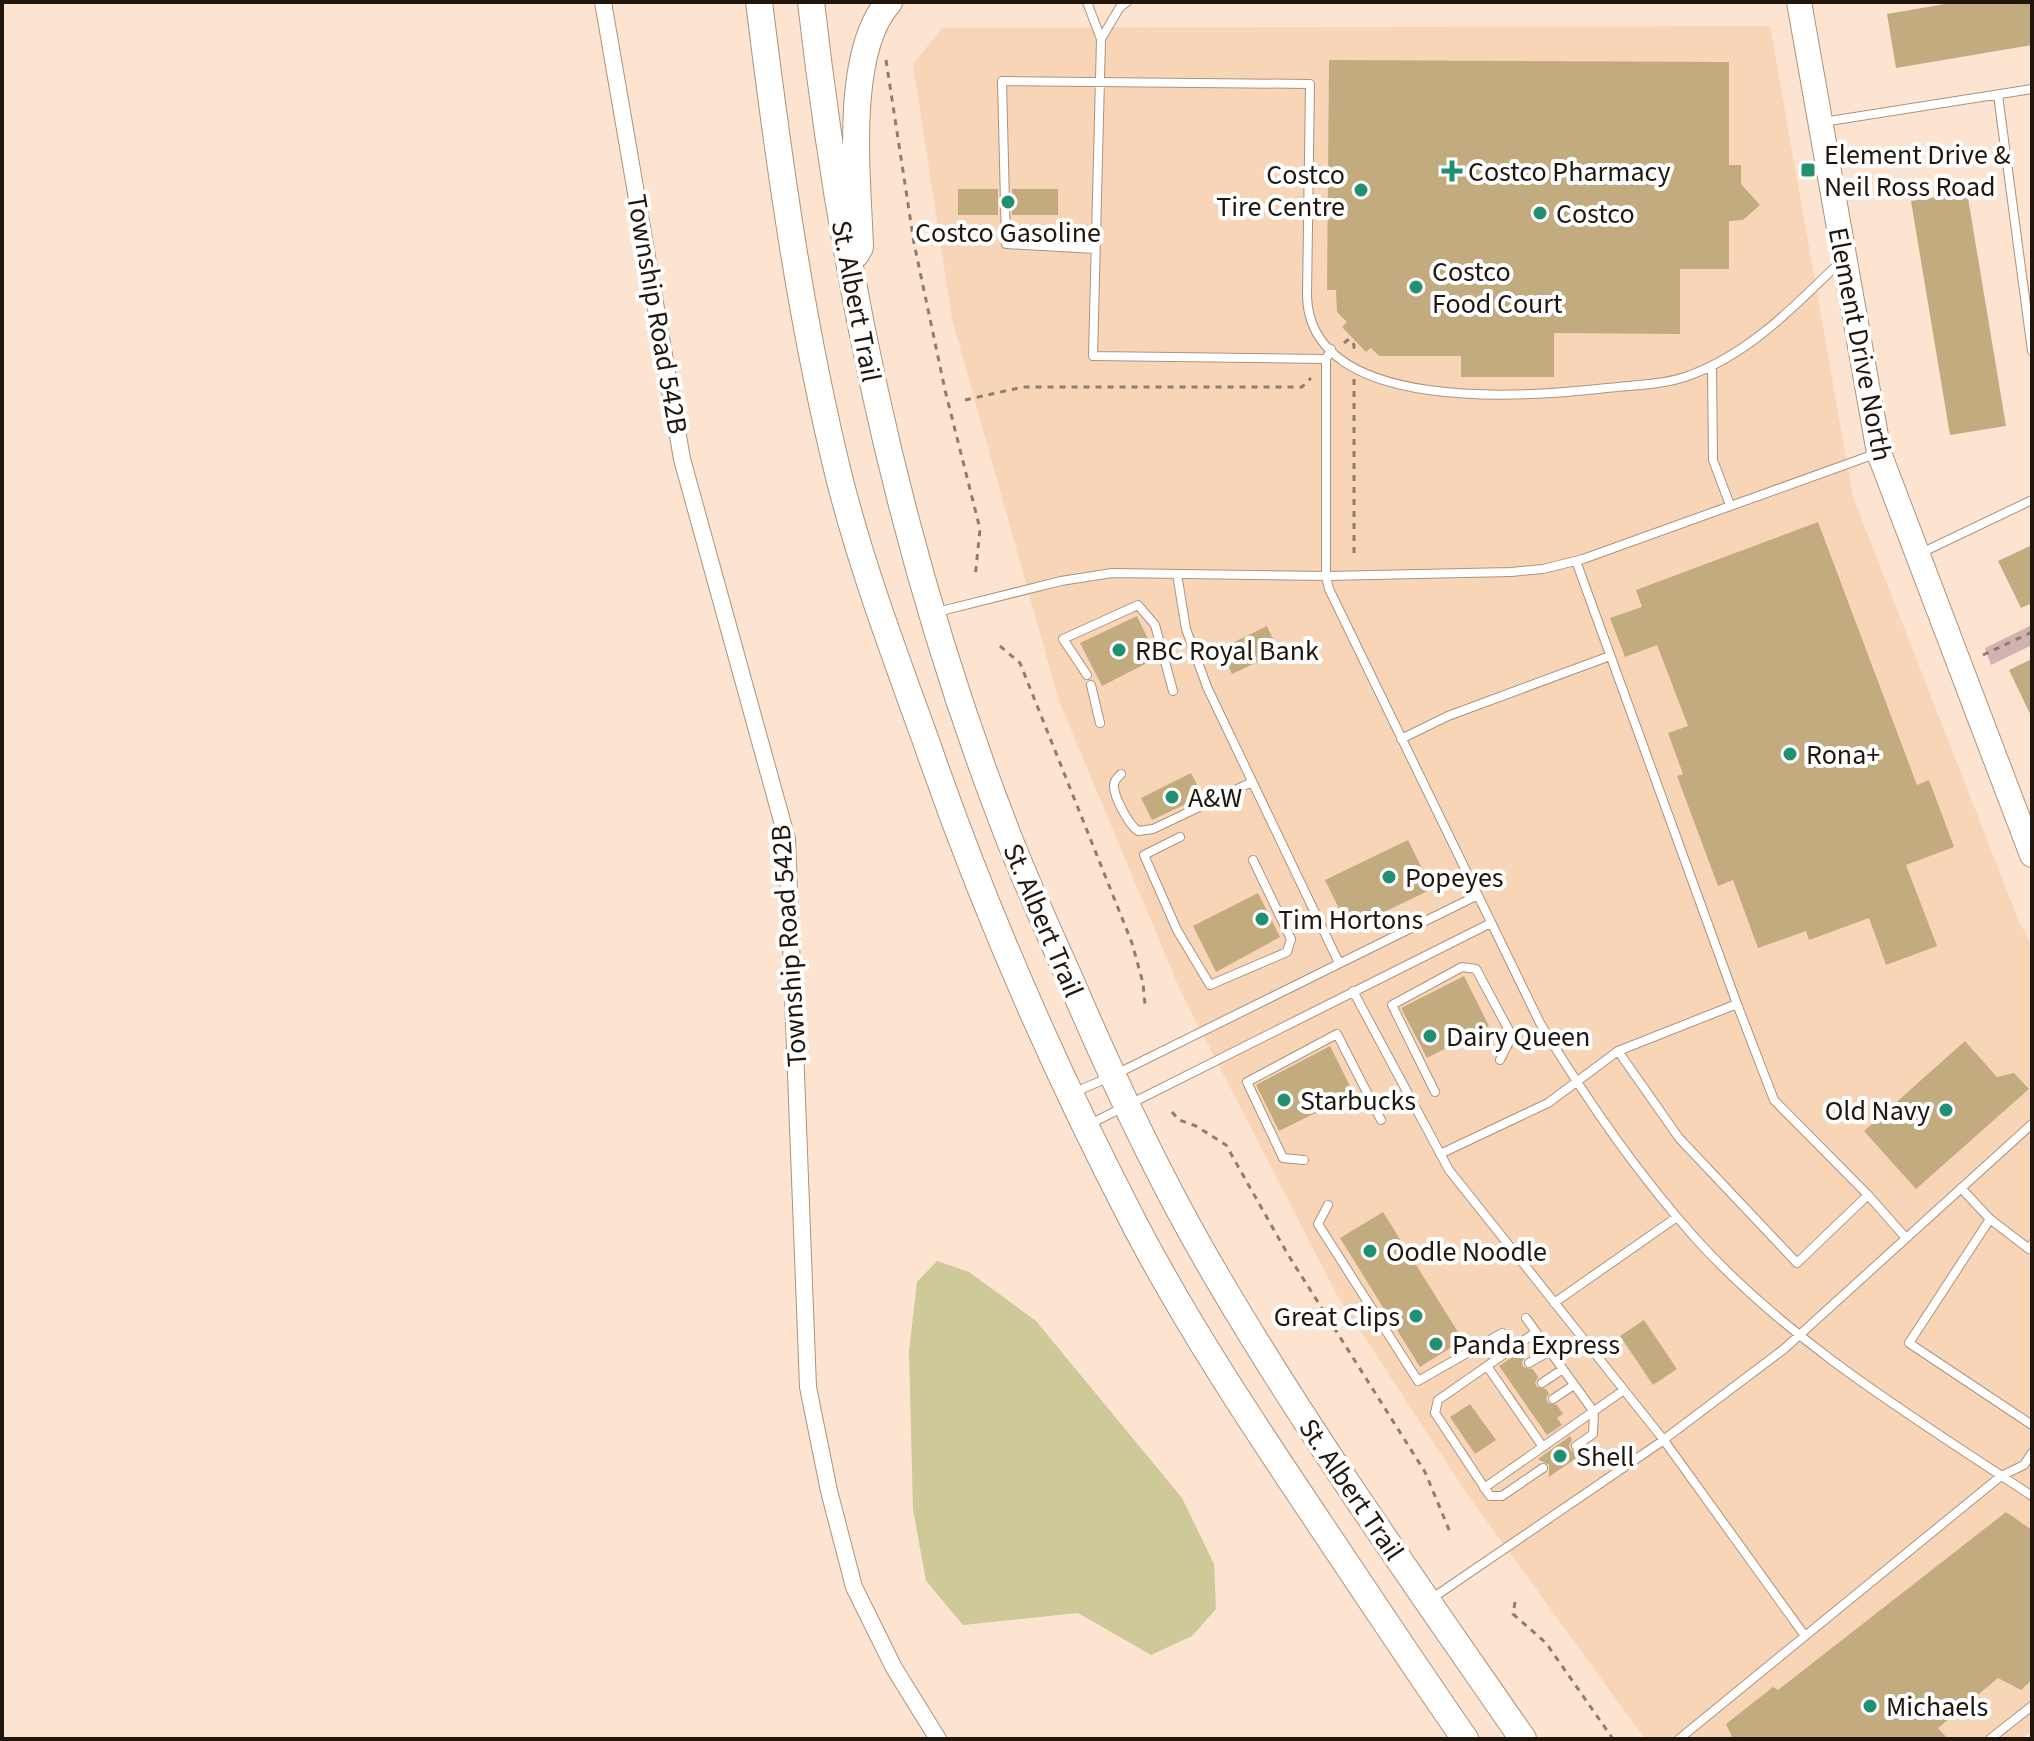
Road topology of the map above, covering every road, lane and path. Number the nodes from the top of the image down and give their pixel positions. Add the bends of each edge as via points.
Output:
1 (603, 2) edge
2 (759, 2) edge
3 (811, 2) edge
4 (889, 2) edge
5 (1087, 2) edge
6 (1127, 2) edge
7 (1799, 2) edge
8 (1101, 39) junction
9 (882, 55) dead end
10 (1100, 81) junction
11 (2032, 89) edge
12 (1998, 95) junction
13 (1819, 123) junction
14 (1095, 249) junction
15 (1843, 259) junction
16 (848, 268) junction
17 (1333, 351) junction
18 (2032, 351) edge
19 (1326, 361) junction
20 (1712, 366) junction
21 (1353, 367) junction
22 (965, 400) dead end
23 (1879, 453) junction
24 (2032, 500) edge
25 (1730, 505) junction
26 (1917, 555) junction
27 (1354, 558) dead end
28 (1576, 561) junction
29 (1177, 574) junction
30 (1326, 576) junction
31 (975, 578) dead end
32 (932, 613) junction
33 (2032, 632) edge
34 (1000, 646) dead end
35 (1983, 655) dead end
36 (1610, 656) junction
37 (1087, 675) dead end
38 (1091, 685) dead end
39 (1173, 691) dead end
40 (1100, 723) dead end
41 (1401, 739) junction
42 (1121, 774) dead end
43 (1252, 782) junction
44 (1180, 837) dead end
45 (2032, 855) edge
46 (1253, 860) dead end
47 (1478, 895) junction
48 (1491, 923) junction
49 (1339, 963) junction
50 (1353, 991) junction
51 (1737, 1004) junction
52 (1145, 1005) dead end
53 (1618, 1051) junction
54 (1500, 1060) dead end
55 (1112, 1076) junction
56 (1576, 1082) junction
57 (1435, 1092) dead end
58 (1071, 1094) junction
59 (1126, 1107) junction
60 (1172, 1112) dead end
61 (1381, 1120) dead end
62 (2032, 1124) edge
63 (1086, 1126) junction
64 (1440, 1154) junction
65 (1304, 1160) dead end
66 (1961, 1188) junction
67 (1868, 1195) junction
68 (1328, 1205) dead end
69 (1677, 1217) junction
70 (1990, 1219) junction
71 (1906, 1238) junction
72 (2031, 1248) edge
73 (1554, 1303) junction
74 (1526, 1318) dead end
75 (1536, 1332) junction
76 (1502, 1333) dead end
77 (1799, 1335) junction
78 (1550, 1351) junction
79 (1529, 1363) dead end
80 (1487, 1366) junction
81 (1563, 1369) junction
82 (1508, 1378) dead end
83 (1499, 1383) junction
84 (1542, 1383) dead end
85 (1574, 1385) junction
86 (1624, 1390) junction
87 (1553, 1399) dead end
88 (1531, 1412) dead end
89 (1594, 1412) junction
90 (1523, 1418) junction
91 (2032, 1425) edge
92 (1663, 1439) junction
93 (1576, 1446) dead end
94 (1543, 1447) junction
95 (2032, 1453) edge
96 (1543, 1468) dead end
97 (2001, 1476) junction
98 (1484, 1488) junction
99 (2032, 1496) edge
100 (1450, 1532) dead end
101 (1428, 1601) junction
102 (1515, 1602) dead end
103 (1805, 1636) junction
104 (2032, 1706) edge
105 (938, 1739) edge
106 (1465, 1739) edge
107 (1523, 1739) edge
108 (1613, 1739) edge
109 (1679, 1739) edge
110 (1990, 1739) edge

1 - 105 street, Township Road 542B via 682,459 787,839 808,1387 854,1587 894,1668
2 - 58 main road, St. Albert Trail via 800,302 841,486 945,800
3 - 16 main road, St. Albert Trail
4 - 16 main road via 873,25 859,91 860,247
5 - 8 lane
6 - 8 lane
7 - 13 street, Element Drive North
8 - 10 lane
9 - 31 path via 888,63 920,272 980,529
10 - 14 lane
10 - 14 lane via 1002,81 1006,244
10 - 17 lane via 1310,84 1308,309 1310,322
11 - 12 lane
12 - 13 lane
12 - 18 lane
13 - 15 street, Element Drive North
14 - 19 lane via 1093,356
15 - 20 lane via 1768,331
15 - 23 street, Element Drive North
16 - 32 main road, St. Albert Trail via 878,411
17 - 19 lane
17 - 21 lane
17 - 21 path via 1349,339 1354,345
19 - 22 path via 1302,387 1023,387
19 - 30 lane
20 - 21 lane via 1676,379 1549,395 1440,392 1373,378
20 - 25 lane via 1713,460
21 - 27 path
23 - 25 lane
23 - 26 street, Element Drive North
24 - 26 lane
25 - 28 lane
26 - 45 street, Element Drive North
28 - 30 lane via 1511,572
28 - 36 lane
29 - 30 lane
29 - 32 lane via 1088,576
29 - 43 lane via 1195,654
30 - 41 lane
32 - 55 main road, St. Albert Trail via 1005,827
33 - 35 path
34 - 52 path via 1020,663 1132,943
36 - 41 lane via 1448,716
36 - 51 lane
37 - 39 lane via 1063,639 1138,605 1155,625
38 - 40 lane
41 - 47 lane
42 - 43 lane via 1114,789 1128,823 1138,831 1153,829
43 - 49 lane
44 - 46 lane via 1144,855 1177,930 1210,985 1287,952 1291,939
47 - 48 lane
47 - 49 lane
48 - 50 lane
48 - 56 lane
49 - 55 lane
50 - 59 lane
50 - 64 lane
51 - 53 lane
51 - 67 lane via 1774,1100
53 - 56 lane
53 - 67 lane via 1679,1138 1797,1263
54 - 57 lane via 1512,1036 1476,969 1462,967 1392,1005
55 - 58 lane
55 - 59 main road, St. Albert Trail
56 - 64 lane via 1548,1103
56 - 69 lane
58 - 63 main road, St. Albert Trail
59 - 63 lane
59 - 101 main road, St. Albert Trail via 1223,1288 1322,1447
60 - 100 path via 1226,1145 1287,1253 1425,1472
61 - 65 lane via 1337,1034 1247,1082 1283,1158
62 - 66 lane
63 - 106 main road, St. Albert Trail via 1208,1353
64 - 73 lane
66 - 70 lane
66 - 71 lane
67 - 71 lane
68 - 76 lane via 1318,1224 1418,1381
69 - 73 lane
69 - 77 lane
70 - 72 lane
70 - 91 lane via 1909,1343
71 - 77 lane
73 - 86 lane
74 - 75 lane
75 - 78 lane
75 - 80 lane
77 - 92 lane
77 - 97 lane
78 - 79 lane
78 - 81 lane
80 - 83 lane
80 - 98 lane via 1434,1406
81 - 84 lane
81 - 85 lane
82 - 83 lane
83 - 90 lane via 1516,1399
85 - 87 lane
85 - 89 lane
86 - 89 lane
86 - 92 lane
88 - 90 lane
89 - 93 lane via 1593,1434
89 - 94 lane
90 - 94 lane
92 - 101 lane
92 - 103 lane
94 - 98 lane
95 - 97 lane via 2024,1465
96 - 98 lane via 1502,1496 1490,1496
97 - 99 lane
97 - 103 lane
101 - 107 main road, St. Albert Trail
102 - 108 path via 1513,1614 1546,1643
103 - 109 lane
104 - 110 lane

